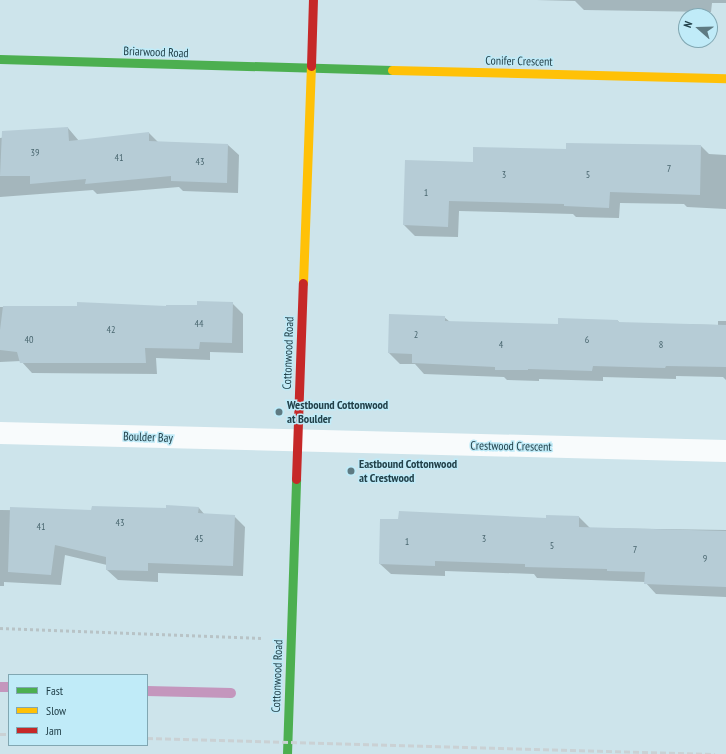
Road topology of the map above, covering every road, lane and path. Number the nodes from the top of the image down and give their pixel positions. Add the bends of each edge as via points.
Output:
1 (313, 0) edge
2 (0, 59) edge
3 (311, 68) junction
4 (726, 78) edge
5 (0, 433) edge
6 (297, 441) junction
7 (726, 451) edge
8 (0, 628) edge
9 (291, 639) junction
10 (287, 754) edge

1 - 3 street, Cottonwood Road
2 - 3 street, Briarwood Road
3 - 4 street, Conifer Crescent
3 - 6 street, Cottonwood Road
5 - 6 street, Boulder Bay
6 - 7 street, Crestwood Crescent
6 - 9 street, Cottonwood Road
8 - 9 path
9 - 10 street, Cottonwood Road

